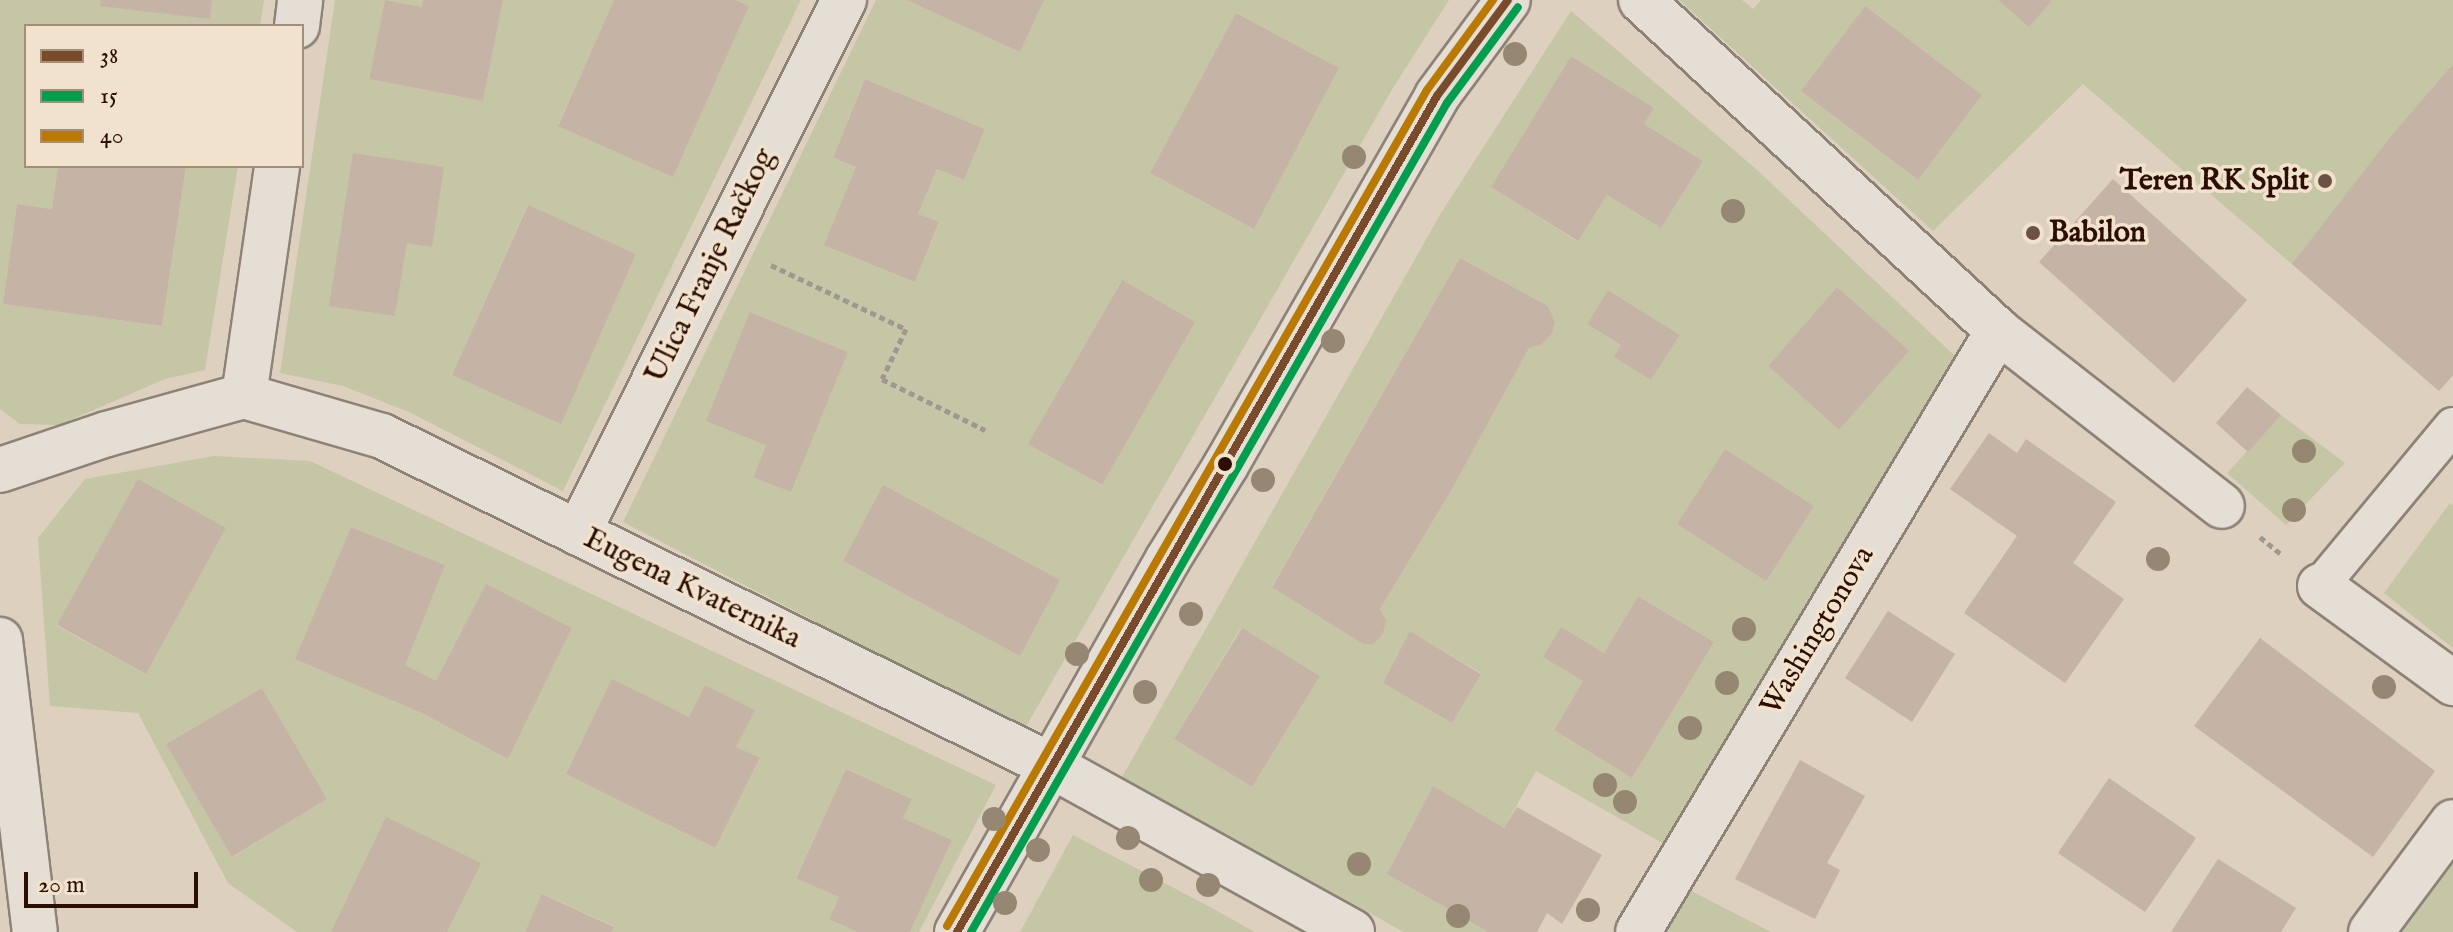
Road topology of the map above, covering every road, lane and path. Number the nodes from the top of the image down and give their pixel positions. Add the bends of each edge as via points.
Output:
1 (300, 0) edge
2 (844, 0) edge
3 (1508, 0) edge
4 (1641, 0) edge
5 (297, 24) edge
6 (277, 168) edge
7 (723, 243) junction
8 (1998, 331) junction
9 (244, 396) junction
10 (2453, 426) edge
11 (985, 430) dead end
12 (0, 470) edge
13 (2222, 506) joint
14 (578, 533) junction
15 (2320, 586) junction
16 (0, 640) edge
17 (2453, 683) edge
18 (1050, 765) junction
19 (2453, 822) edge
20 (35, 932) edge
21 (957, 932) edge
22 (1352, 932) edge
23 (1638, 932) edge
24 (2371, 932) edge

1 - 5 street
2 - 7 street, Ulica Franje Račkog
3 - 18 street via 1437,96
4 - 8 street
6 - 9 street
7 - 11 path via 906,329 882,379
7 - 14 street, Ulica Franje Račkog
8 - 13 street
8 - 23 street, Washingtonova
9 - 12 street via 121,429
9 - 14 street, Eugena Kvaternika via 382,436
10 - 15 lane
13 - 15 path
14 - 18 street, Eugena Kvaternika
15 - 17 street
16 - 20 street
18 - 21 street
18 - 22 street, Eugena Kvaternika
19 - 24 street

